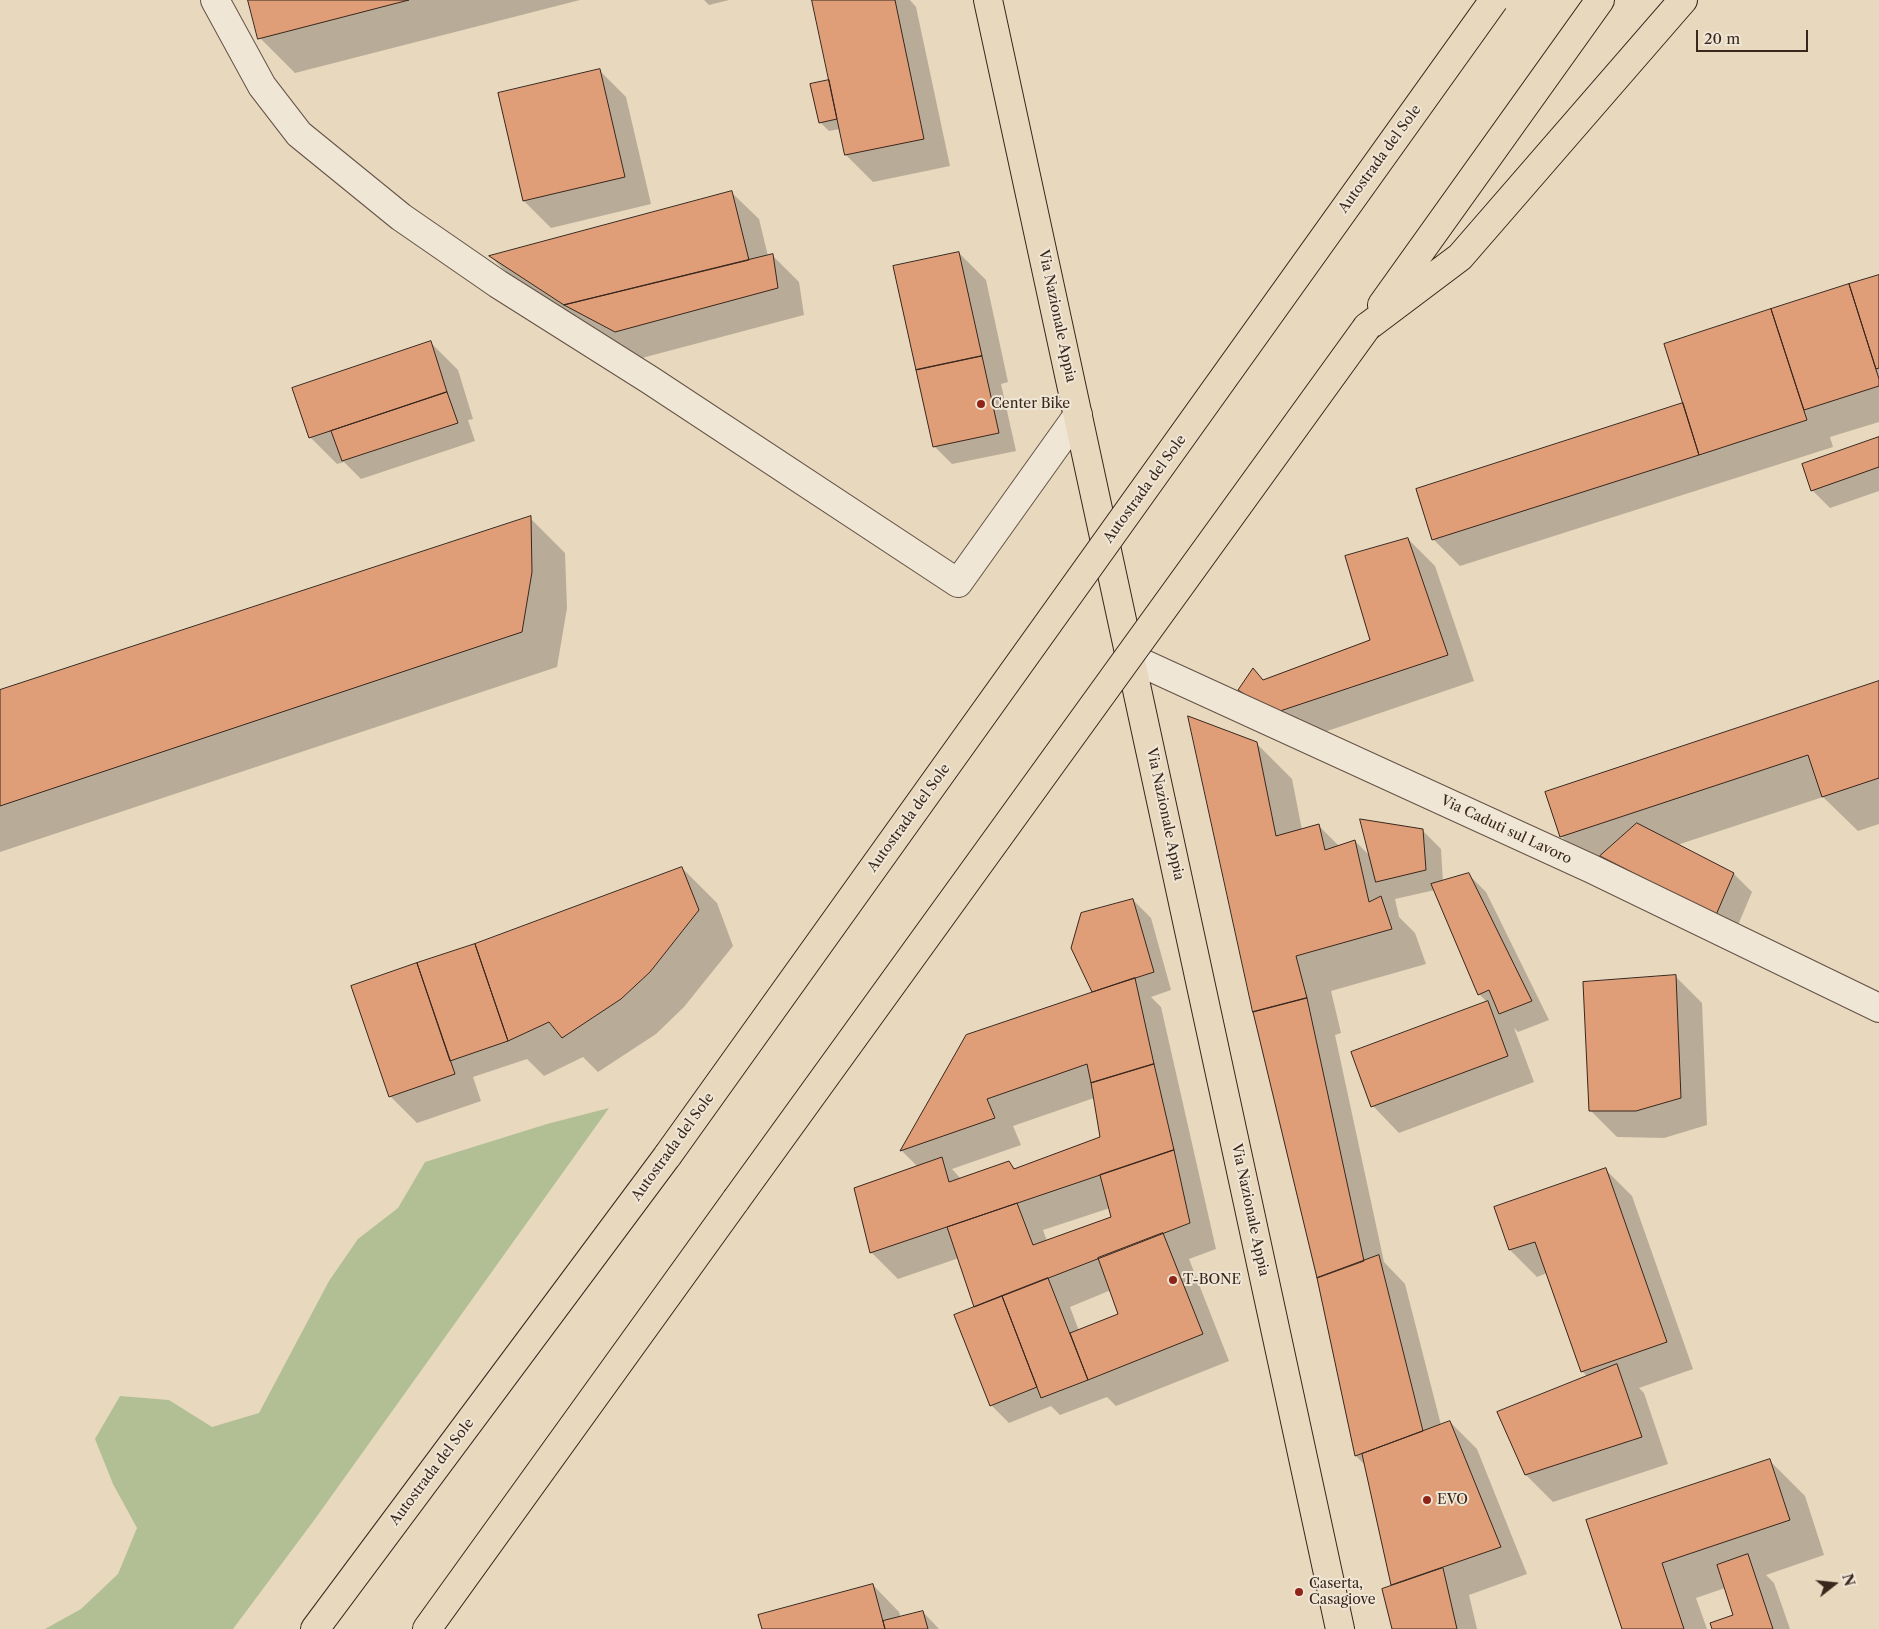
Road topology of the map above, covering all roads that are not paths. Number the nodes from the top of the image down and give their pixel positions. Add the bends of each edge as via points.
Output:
1 (215, 0) edge
2 (988, 0) edge
3 (1494, 0) edge
4 (1600, 0) edge
5 (1683, 0) edge
6 (1367, 327) junction
7 (1078, 415) junction
8 (1131, 658) junction
9 (1879, 1008) edge
10 (315, 1629) edge
11 (427, 1629) edge
12 (1340, 1629) edge

1 - 7 street via 262,86 299,134 401,217 498,284 958,583
2 - 7 main road, Via Nazionale Appia
3 - 10 main road, Autostrada del Sole, bridge via 668,1155
4 - 6 main road
5 - 6 main road via 1460,257
6 - 11 main road, bridge
7 - 8 main road, Via Nazionale Appia
8 - 9 street, Via Caduti sul Lavoro via 1592,869
8 - 12 main road, Via Nazionale Appia

